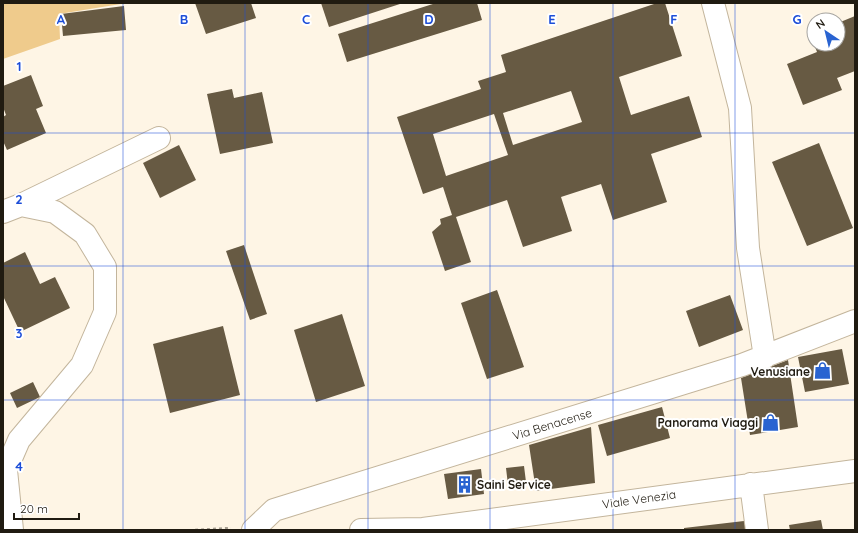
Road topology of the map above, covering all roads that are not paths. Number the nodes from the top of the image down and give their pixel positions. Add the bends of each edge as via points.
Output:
1 (713, 3) edge
2 (159, 138) dead end
3 (12, 208) edge
4 (855, 321) edge
5 (765, 357) junction
6 (855, 471) edge
7 (751, 484) junction
8 (505, 524) edge
9 (422, 529) edge
10 (12, 530) edge
11 (253, 530) edge
12 (360, 530) edge
13 (757, 530) edge

1 - 5 street via 740,108 748,248
2 - 3 street
3 - 10 street via 55,212 85,234 105,267 105,312 82,365 19,440 6,470
4 - 5 street, Via Benacense
5 - 11 street, Via Benacense via 274,510
6 - 7 street, Viale Venezia
7 - 8 street, Viale Venezia
7 - 13 street
8 - 9 street, Viale Venezia
9 - 12 street, Viale Venezia

